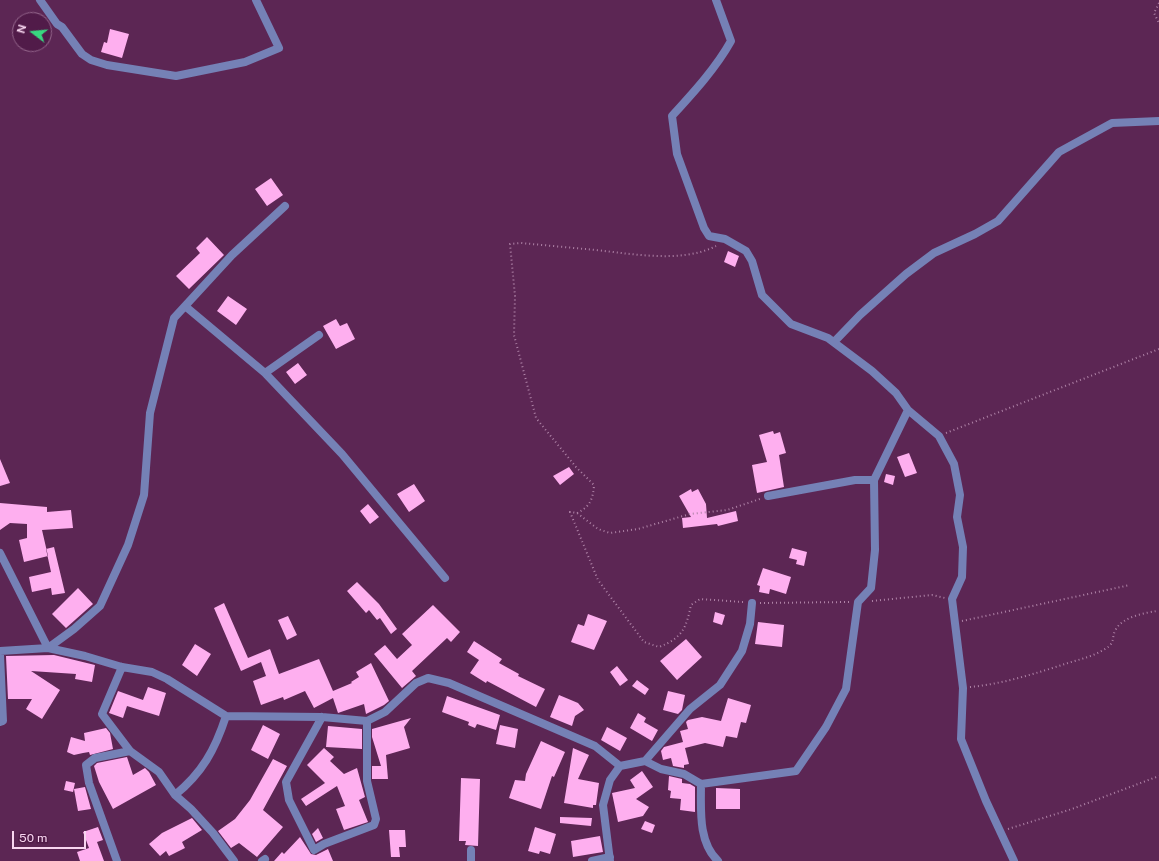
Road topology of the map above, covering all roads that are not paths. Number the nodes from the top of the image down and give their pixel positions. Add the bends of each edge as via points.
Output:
1 (40, 0) edge
2 (256, 0) edge
3 (716, 0) edge
4 (1159, 121) edge
5 (285, 206) dead end
6 (185, 306) junction
7 (319, 335) dead end
8 (834, 342) junction
9 (265, 372) junction
10 (908, 410) junction
11 (874, 480) junction
12 (768, 496) road end
13 (0, 553) edge
14 (445, 578) dead end
15 (752, 603) road end
16 (48, 648) junction
17 (0, 651) edge
18 (0, 655) edge
19 (122, 667) junction
20 (226, 716) junction
21 (322, 717) junction
22 (367, 721) junction
23 (0, 722) edge
24 (130, 751) junction
25 (645, 761) junction
26 (620, 766) junction
27 (701, 784) junction
28 (174, 795) junction
29 (471, 850) dead end
30 (610, 859) edge
31 (117, 861) edge
32 (234, 861) edge
33 (472, 861) edge
34 (592, 861) edge
35 (718, 861) edge
36 (1014, 861) edge

1 - 2 street via 57,24 90,60 176,76 245,62 279,48
3 - 8 street via 731,41 716,64 672,116 677,154 709,236 725,239 746,251 752,261 762,294 791,324
4 - 8 street via 1112,123 1060,152 998,221 934,253 906,274
5 - 6 street via 232,255
6 - 9 street
6 - 16 street via 174,318 150,413 144,495 128,545 100,606
7 - 9 street
8 - 10 street via 896,393
9 - 14 street via 342,454
10 - 11 street
10 - 36 street via 938,436 954,464 960,495 957,517 963,547 962,577 952,599 963,688 961,739
11 - 12 street via 855,480
11 - 27 street via 875,550 871,588 858,602 846,689 826,727 796,771
13 - 16 street
15 - 25 street via 750,624 742,651 720,685 690,709
16 - 17 street
16 - 19 street
18 - 23 street via 3,702 3,721
19 - 20 street via 152,672 167,679
19 - 24 street via 102,714
20 - 21 street
20 - 28 street via 208,760 191,781
21 - 22 street
21 - 22 street via 286,782 290,800 314,850 374,826 376,819 367,781
22 - 26 street via 385,712 416,683 428,678 449,683 595,746
24 - 28 street via 159,772
24 - 31 street via 95,758 86,765 89,783
25 - 26 street
25 - 27 street via 661,770 684,774
26 - 30 street via 610,780 603,805
27 - 35 street via 705,843
28 - 32 street via 213,833
29 - 33 street
30 - 34 street

